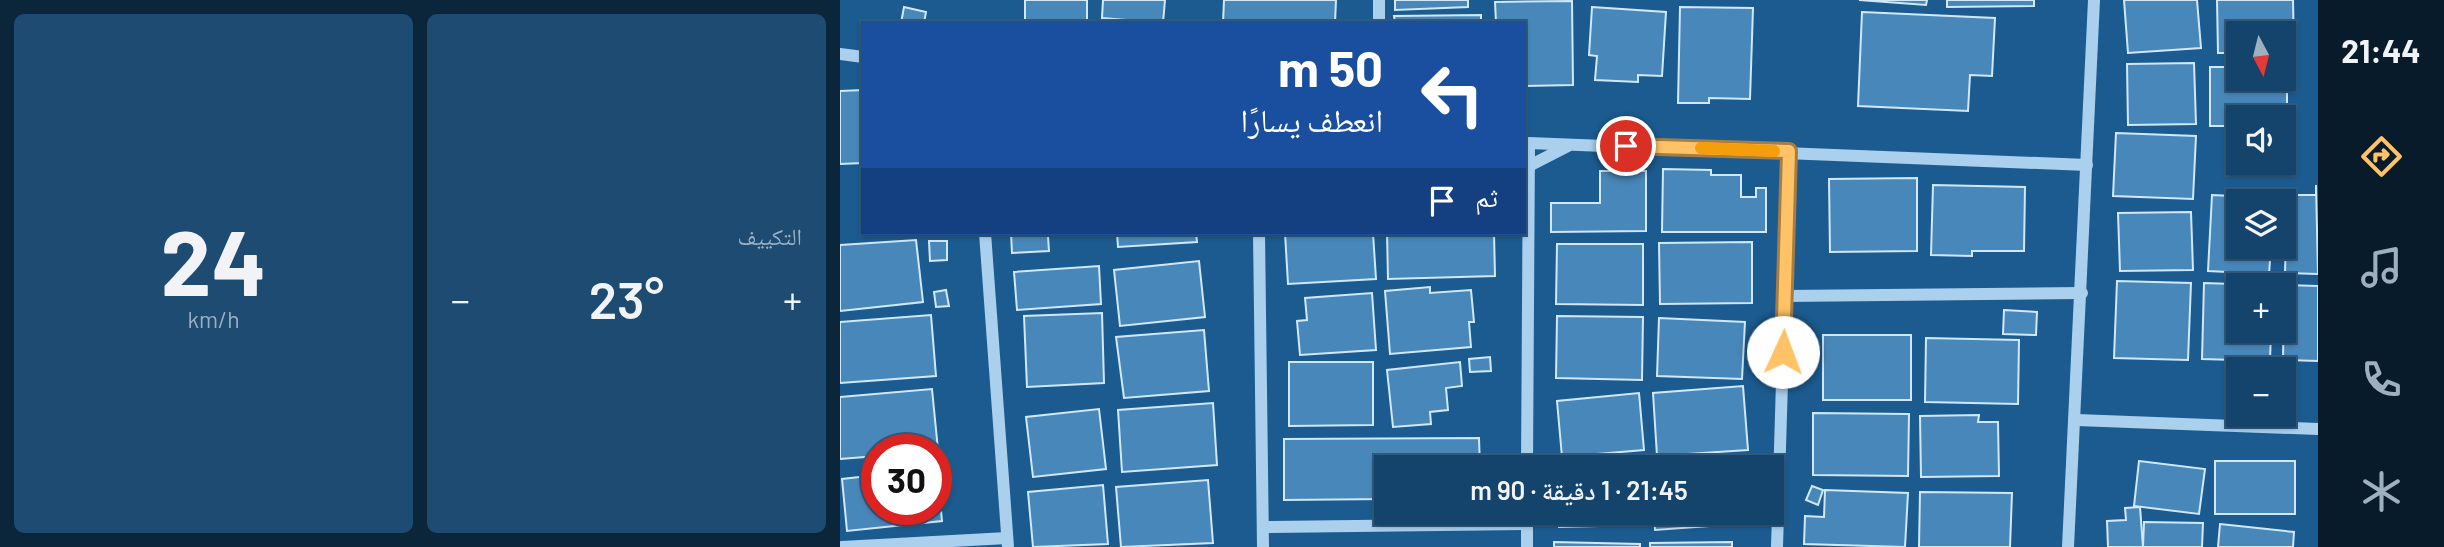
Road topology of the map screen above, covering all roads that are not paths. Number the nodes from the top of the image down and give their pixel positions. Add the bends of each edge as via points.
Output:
1 (1379, 0) edge
2 (2094, 0) edge
3 (1379, 21) edge
4 (840, 54) edge
5 (861, 57) edge
6 (1572, 144) junction
7 (1789, 151) junction
8 (2087, 164) junction
9 (1529, 166) junction
10 (985, 235) edge
11 (1259, 235) edge
12 (2082, 293) junction
13 (1785, 296) junction
14 (2077, 420) junction
15 (2318, 429) edge
16 (1527, 455) edge
17 (1374, 523) edge
18 (1527, 525) edge
19 (1263, 527) junction
20 (1008, 543) edge
21 (842, 547) edge
22 (1263, 547) edge
23 (1527, 547) edge
24 (1777, 547) edge
25 (2068, 547) edge

1 - 3 street
2 - 8 street
4 - 5 street
6 - 7 street
6 - 9 street
6 - 9 street via 1530,143
7 - 8 street
7 - 13 street
8 - 12 street
9 - 16 street
10 - 20 street
11 - 19 street
12 - 13 street
12 - 14 street
13 - 24 street
14 - 15 street
14 - 25 street
17 - 19 street
18 - 23 street
19 - 22 street
20 - 21 street

